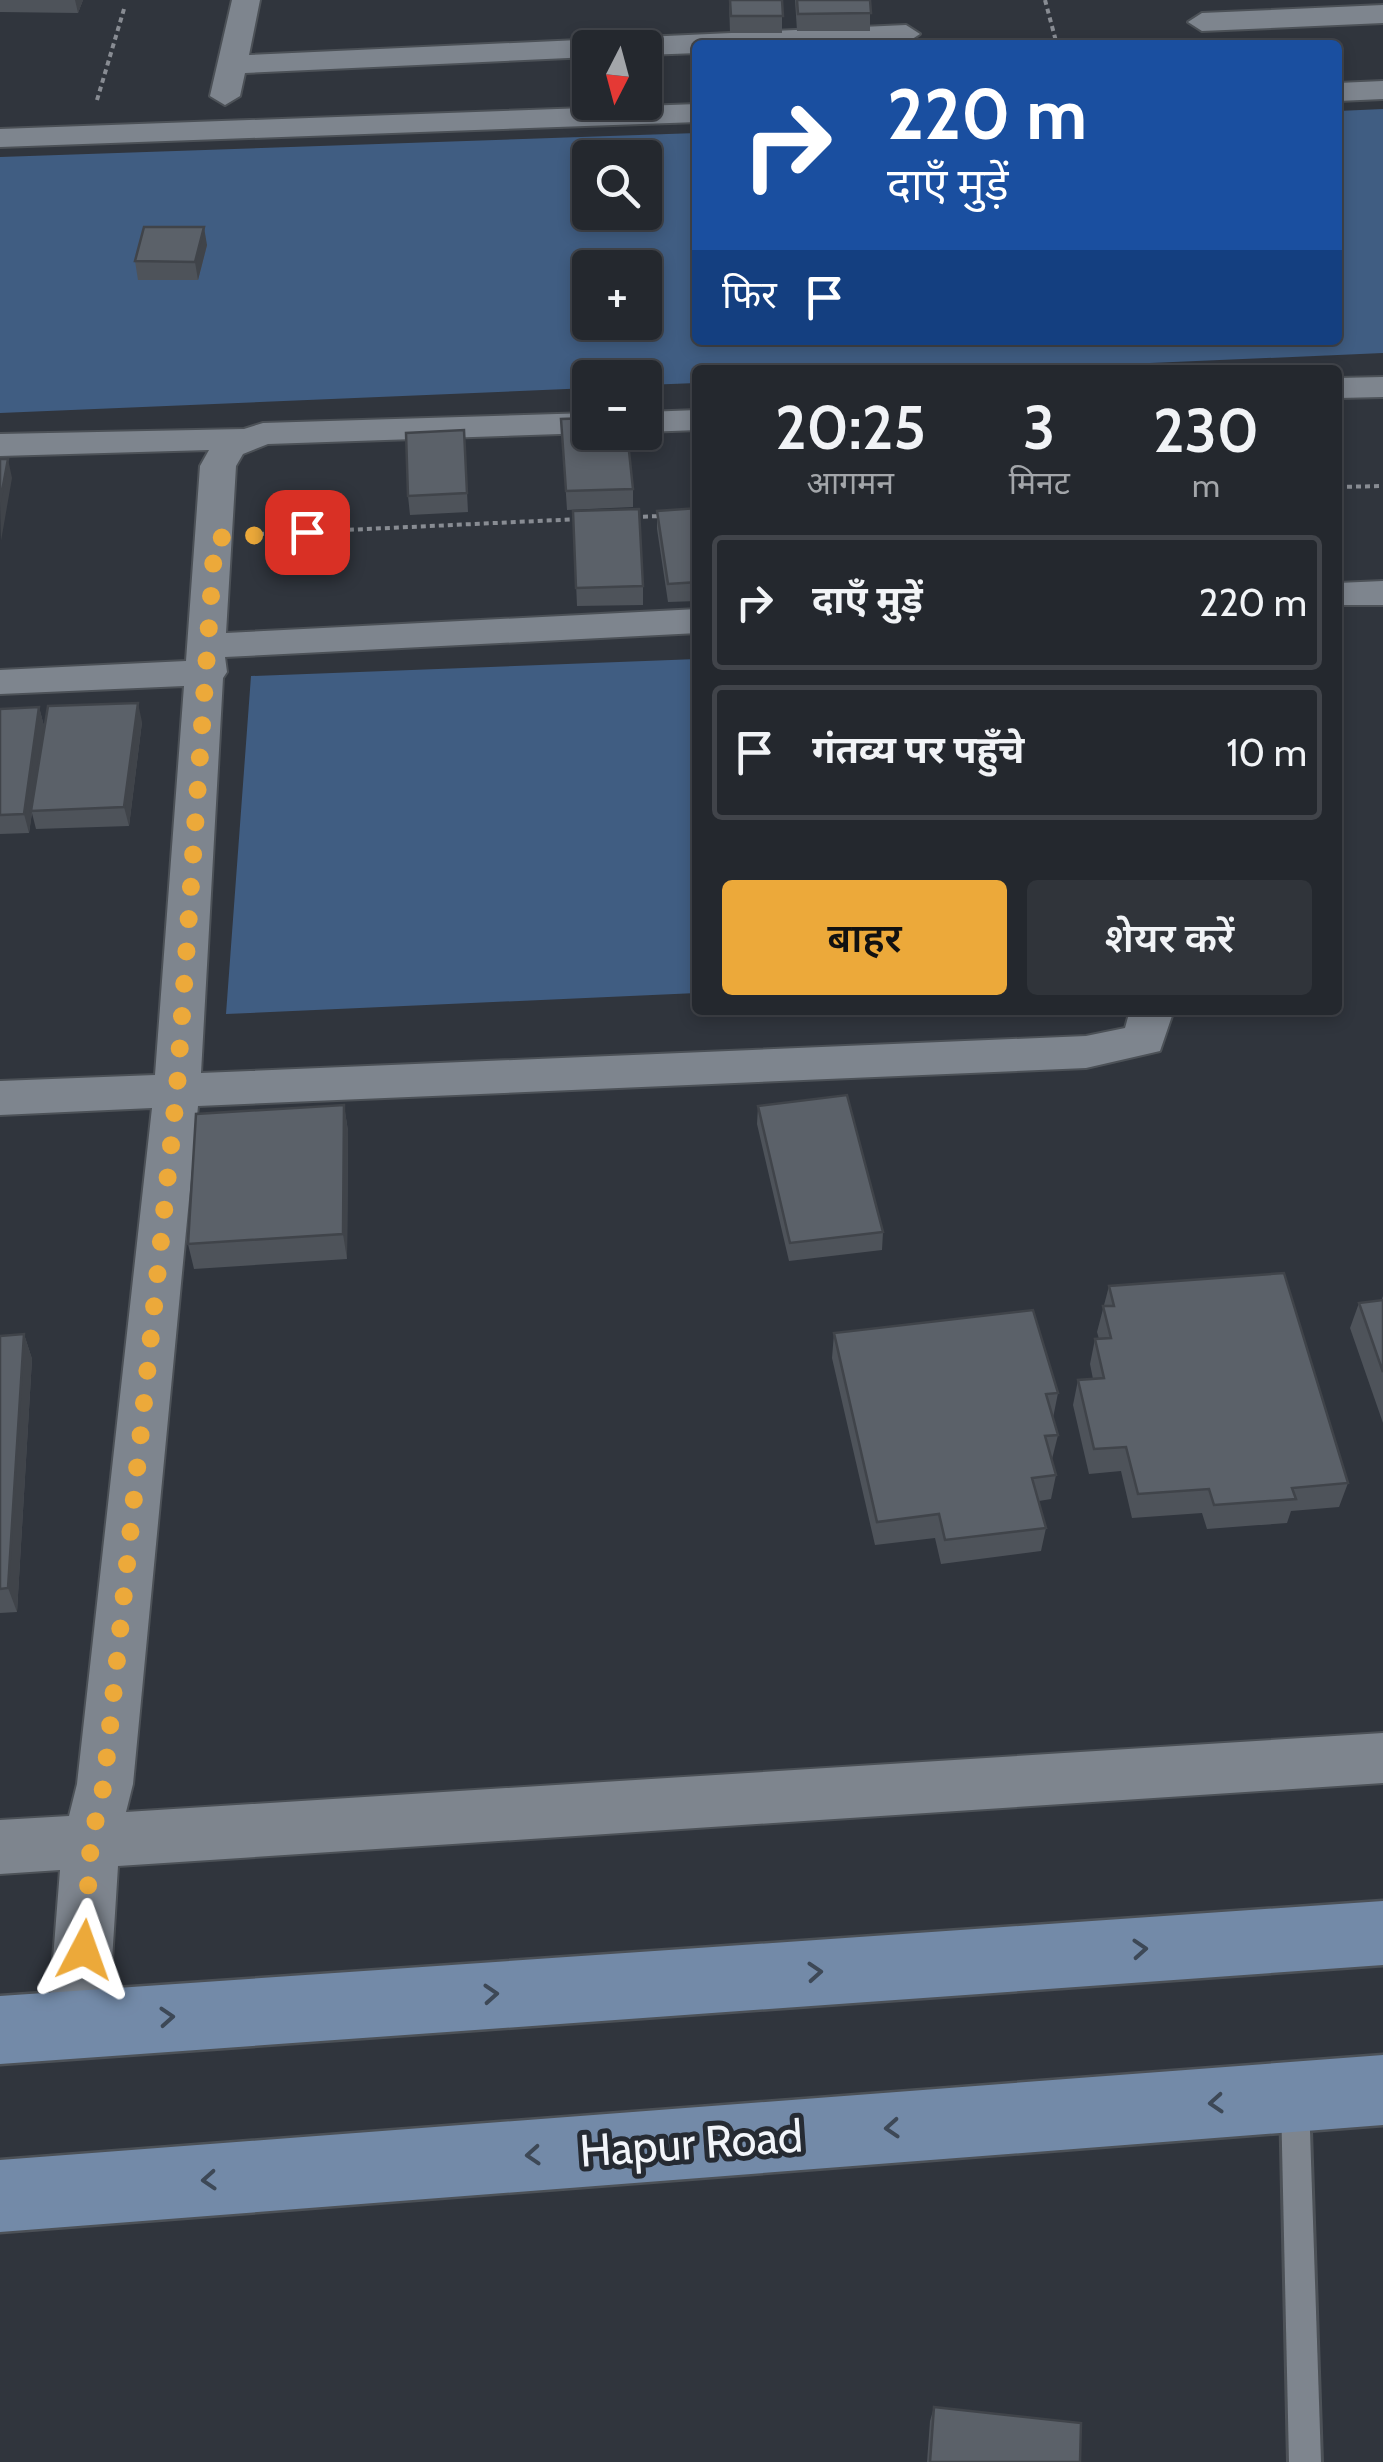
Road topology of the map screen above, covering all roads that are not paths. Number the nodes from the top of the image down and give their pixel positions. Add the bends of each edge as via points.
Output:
1 (246, 0) edge
2 (899, 0) edge
3 (1383, 14) edge
4 (1202, 22) edge
5 (907, 39) edge
6 (874, 40) edge
7 (662, 46) edge
8 (692, 46) edge
9 (572, 49) edge
10 (232, 65) junction
11 (1383, 90) edge
12 (1342, 92) edge
13 (692, 114) edge
14 (218, 129) junction
15 (0, 138) edge
16 (1383, 386) edge
17 (1342, 388) edge
18 (692, 420) edge
19 (662, 421) edge
20 (572, 425) edge
21 (242, 439) junction
22 (0, 445) edge
23 (1383, 593) edge
24 (1342, 594) edge
25 (692, 621) edge
26 (208, 659) junction
27 (0, 682) edge
28 (1151, 1015) edge
29 (177, 1088) junction
30 (0, 1098) edge
31 (1383, 1758) edge
32 (91, 1841) junction
33 (0, 1847) edge
34 (1383, 1933) edge
35 (78, 2024) junction
36 (0, 2030) edge
37 (1383, 2090) edge
38 (1294, 2097) junction
39 (0, 2196) edge
40 (1306, 2462) edge

1 - 10 street
2 - 5 street
3 - 4 street
5 - 6 street
7 - 8 street
9 - 10 street
10 - 14 street
11 - 12 street
13 - 14 street
14 - 15 street
16 - 17 street
18 - 19 street
20 - 21 street
21 - 22 street
21 - 26 street via 229,446 218,466
23 - 24 street
25 - 26 street
26 - 27 street
26 - 29 street
28 - 29 street via 1144,1040 1086,1052
29 - 30 street
29 - 32 street via 104,1784
31 - 32 street
32 - 33 street
32 - 35 street
35 -> 34 main road
35 - 36 main road
37 - 38 main road, Hapur Road
38 -> 39 main road, Hapur Road
38 - 40 lane

